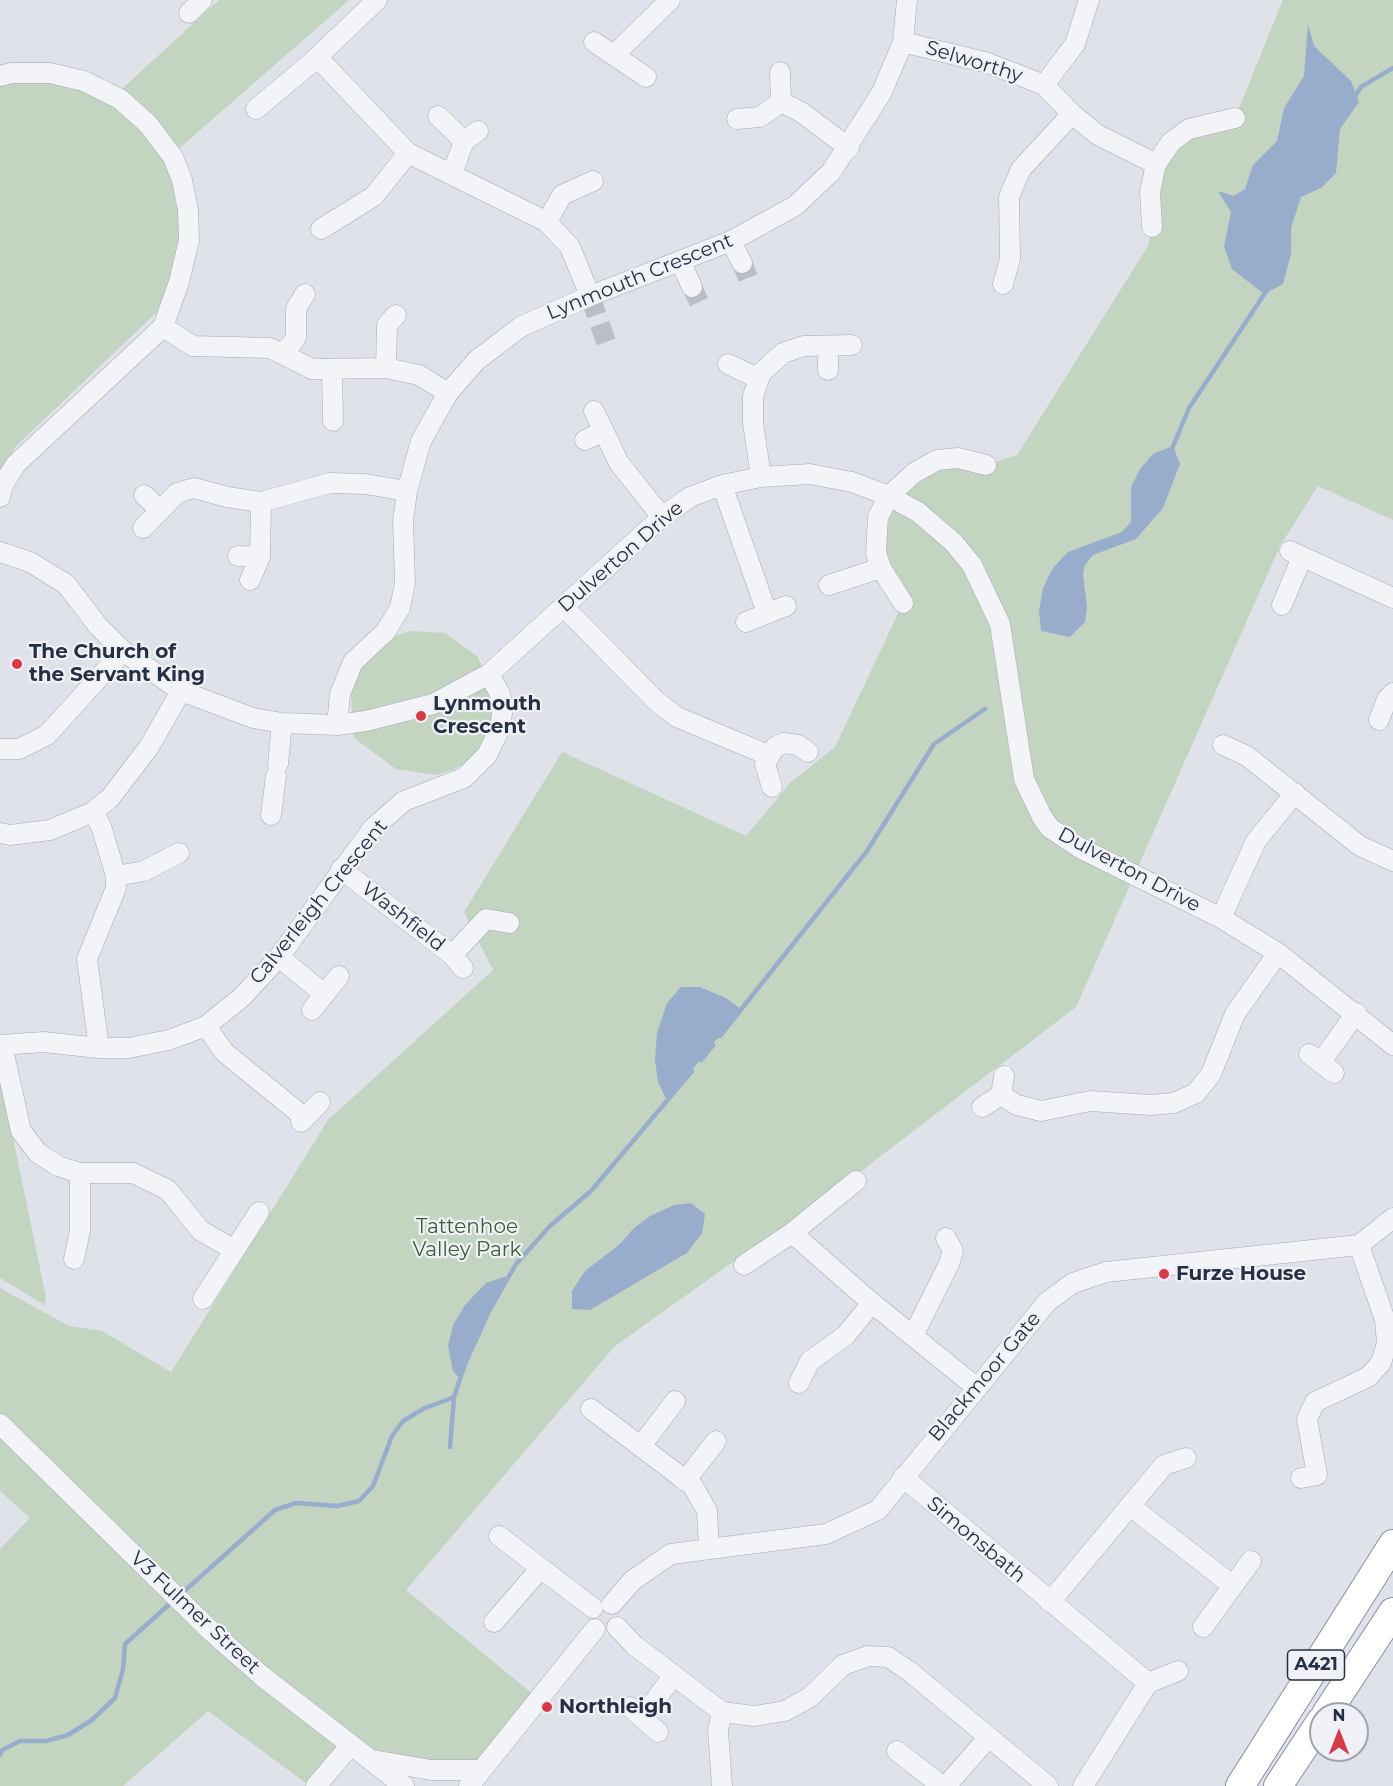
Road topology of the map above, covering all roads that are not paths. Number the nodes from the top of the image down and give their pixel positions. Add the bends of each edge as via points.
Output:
1 (377, 0) edge
2 (670, 0) edge
3 (907, 0) edge
4 (1089, 0) edge
5 (594, 42) dead end
6 (903, 42) junction
7 (614, 55) junction
8 (317, 57) junction
9 (780, 72) dead end
10 (0, 76) edge
11 (646, 77) dead end
12 (1044, 85) junction
13 (781, 102) junction
14 (256, 110) dead end
15 (1072, 114) junction
16 (438, 116) dead end
17 (737, 118) dead end
18 (1235, 118) dead end
19 (849, 148) junction
20 (408, 153) junction
21 (1156, 164) junction
22 (452, 174) junction
23 (593, 181) dead end
24 (547, 222) junction
25 (1152, 227) dead end
26 (321, 229) dead end
27 (731, 241) junction
28 (680, 261) junction
29 (742, 264) tunnel mouth
30 (1003, 284) dead end
31 (692, 287) tunnel mouth
32 (305, 294) dead end
33 (590, 296) junction
34 (396, 315) dead end
35 (164, 327) junction
36 (852, 345) dead end
37 (828, 347) junction
38 (283, 354) junction
39 (728, 364) dead end
40 (386, 368) junction
41 (332, 370) junction
42 (828, 370) dead end
43 (759, 379) junction
44 (448, 393) junction
45 (594, 411) dead end
46 (333, 421) dead end
47 (604, 431) junction
48 (585, 440) dead end
49 (986, 465) dead end
50 (761, 477) junction
51 (722, 484) junction
52 (407, 491) junction
53 (144, 495) dead end
54 (889, 496) junction
55 (0, 497) edge
56 (261, 502) junction
57 (160, 510) junction
58 (662, 517) junction
59 (143, 528) dead end
60 (0, 552) edge
61 (238, 556) dead end
62 (260, 557) junction
63 (880, 568) junction
64 (250, 580) dead end
65 (829, 585) dead end
66 (1393, 598) edge
67 (903, 603) dead end
68 (1282, 605) dead end
69 (786, 606) dead end
70 (564, 607) junction
71 (767, 613) junction
72 (746, 622) dead end
73 (123, 651) junction
74 (489, 674) junction
75 (181, 691) junction
76 (1393, 693) edge
77 (1380, 720) dead end
78 (282, 723) junction
79 (337, 725) junction
80 (1223, 745) dead end
81 (0, 749) edge
82 (808, 752) dead end
83 (768, 755) junction
84 (772, 787) dead end
85 (1295, 793) junction
86 (93, 812) junction
87 (271, 815) dead end
88 (0, 833) edge
89 (179, 853) dead end
90 (1393, 861) edge
91 (341, 869) junction
92 (116, 876) junction
93 (1221, 918) junction
94 (509, 923) dead end
95 (1278, 953) junction
96 (279, 957) junction
97 (339, 976) dead end
98 (1356, 1013) junction
99 (206, 1026) junction
100 (1, 1045) edge
101 (1393, 1046) edge
102 (99, 1048) junction
103 (1322, 1063) dead end
104 (1004, 1076) dead end
105 (1000, 1095) junction
106 (320, 1101) dead end
107 (982, 1107) dead end
108 (80, 1173) junction
109 (856, 1181) dead end
110 (259, 1212) dead end
111 (1393, 1218) edge
112 (792, 1233) junction
113 (946, 1238) dead end
114 (1359, 1245) junction
115 (233, 1249) junction
116 (74, 1259) dead end
117 (744, 1265) dead end
118 (203, 1299) dead end
119 (872, 1303) junction
120 (914, 1334) junction
121 (799, 1383) dead end
122 (976, 1387) junction
123 (675, 1401) dead end
124 (591, 1408) dead end
125 (0, 1424) edge
126 (717, 1441) dead end
127 (641, 1446) junction
128 (1186, 1458) dead end
129 (903, 1477) junction
130 (1301, 1478) dead end
131 (685, 1481) junction
132 (1130, 1506) junction
133 (499, 1536) dead end
134 (1393, 1544) edge
135 (709, 1548) junction
136 (1251, 1561) dead end
137 (1393, 1566) edge
138 (541, 1568) junction
139 (1232, 1585) junction
140 (1366, 1585) junction
141 (1050, 1602) junction
142 (603, 1606) junction
143 (1393, 1612) edge
144 (494, 1622) dead end
145 (617, 1627) junction
146 (1203, 1627) dead end
147 (595, 1629) junction
148 (1178, 1671) dead end
149 (673, 1676) junction
150 (1148, 1683) junction
151 (1334, 1702) edge
152 (722, 1712) junction
153 (658, 1732) dead end
154 (988, 1738) junction
155 (1309, 1739) edge
156 (350, 1746) junction
157 (897, 1751) dead end
158 (368, 1759) junction
159 (481, 1770) junction
160 (316, 1786) edge
161 (404, 1786) edge
162 (469, 1786) edge
163 (722, 1786) edge
164 (944, 1786) edge
165 (1048, 1786) edge
166 (1083, 1786) edge
167 (1240, 1786) edge
168 (1278, 1786) edge

1 - 8 street
2 - 7 street
3 - 6 street, Lynmouth Crescent
4 - 12 street, Selworthy via 1075,44
5 - 7 street
6 - 12 street, Selworthy via 988,63
6 - 19 street, Lynmouth Crescent via 882,92
7 - 11 street
8 - 14 street
8 - 20 street
9 - 13 street
10 - 35 street via 50,73 84,81 120,99 168,149 182,180 189,240
12 - 15 street, Selworthy
13 - 17 street via 760,117
13 - 19 street
15 - 21 street, Selworthy via 1098,135
15 - 30 street via 1021,169 1009,197 1010,260
16 - 22 street via 471,136
18 - 21 street via 1189,129 1172,142
19 - 27 street, Lynmouth Crescent via 831,172 795,206
20 - 22 street
20 - 26 street via 374,196 366,214 337,217
21 - 25 street via 1150,192
22 - 24 street
23 - 24 street via 562,195
24 - 33 street via 570,247
27 - 28 street, Lynmouth Crescent
27 - 29 street
28 - 31 street
28 - 33 street, Lynmouth Crescent
32 - 38 street via 296,309 296,338
33 - 44 street, Lynmouth Crescent via 522,326 477,360
34 - 40 street via 387,325
35 - 38 street via 193,346 270,348
35 - 55 street via 16,464
36 - 37 street
37 - 42 street
37 - 43 street via 804,346 783,353
38 - 41 street via 312,369
39 - 43 street
40 - 41 street
40 - 44 street via 418,375
41 - 46 street
43 - 50 street via 753,396 753,423
44 - 52 street, Lynmouth Crescent via 421,441
45 - 47 street
47 - 48 street
47 - 58 street via 619,463
49 - 54 street via 958,458 937,460 914,473
50 - 51 street, Dulverton Drive
50 - 54 street, Dulverton Drive via 810,474 852,482
51 - 58 street, Dulverton Drive via 690,497
51 - 71 street
52 - 56 street via 330,483
52 - 79 street, Lynmouth Crescent via 403,522 405,583 400,608 386,631 353,662 340,694
53 - 57 street
54 - 63 street via 878,517 875,536
54 - 93 street, Dulverton Drive via 918,512 953,542 972,565 990,598 1000,624 1024,779 1050,828 1080,848
56 - 57 street via 194,488 177,493
56 - 62 street
57 - 59 street
58 - 70 street, Dulverton Drive
60 - 73 street, Dulverton Drive via 30,562 66,584
61 - 62 street
62 - 64 street
63 - 65 street
63 - 67 street
66 - 68 street via 1296,554
69 - 71 street
70 - 74 street, Dulverton Drive
70 - 83 street via 648,693 677,717
71 - 72 street
73 - 75 street, Dulverton Drive
73 - 81 street via 47,735 19,749
74 - 79 street, Dulverton Drive via 433,704
74 - 91 street, Calverleigh Crescent via 503,706 500,728 487,754 464,778 404,801 373,828
75 - 78 street, Dulverton Drive via 253,718
75 - 86 street via 149,747 110,798
76 - 77 street
78 - 79 street, Dulverton Drive
78 - 87 street
80 - 85 street via 1247,756
82 - 83 street via 784,742
83 - 84 street via 765,764
85 - 90 street via 1360,846
85 - 93 street via 1256,841
86 - 88 street via 50,830
86 - 92 street via 107,841
89 - 92 street via 162,872
91 - 94 street, Washfield via 458,962 486,919
91 - 96 street, Calverleigh Crescent
92 - 102 street via 116,888 87,959
93 - 95 street, Dulverton Drive
95 - 98 street, Dulverton Drive
95 - 105 street via 1236,1014 1211,1074 1196,1093 1174,1103 1090,1101 1041,1111 1017,1105
96 - 97 street via 318,1002
96 - 99 street, Calverleigh Crescent via 242,997
98 - 101 street, Dulverton Drive
98 - 103 street
99 - 102 street, Calverleigh Crescent via 169,1040 129,1048
99 - 106 street via 224,1053 302,1119
100 - 102 street, Calverleigh Crescent via 44,1042
100 - 108 street via 21,1131 38,1153 58,1166
104 - 105 street
105 - 107 street
108 - 115 street via 133,1173 168,1190 201,1232
108 - 116 street via 72,1231
109 - 112 street
110 - 115 street
111 - 114 street
112 - 117 street
112 - 119 street
113 - 120 street via 953,1251 949,1264
114 - 122 street, Blackmoor Gate via 1106,1272 1073,1283 1047,1302
114 - 130 street via 1385,1320 1387,1343 1381,1363 1368,1377 1316,1402 1307,1419 1317,1475
115 - 118 street
119 - 120 street
119 - 121 street via 845,1336 810,1361
120 - 122 street
122 - 129 street, Blackmoor Gate
123 - 127 street
124 - 127 street
125 - 156 street, V3 Fulmer Street via 212,1632
126 - 131 street
127 - 131 street
128 - 132 street via 1164,1465
129 - 135 street, Blackmoor Gate via 878,1510 826,1534
129 - 141 street, Simonsbath
131 - 135 street via 693,1486 707,1511
132 - 139 street
132 - 141 street
133 - 138 street
134 - 140 highway, A421
135 - 142 street, Blackmoor Gate via 670,1554
136 - 139 street
137 - 140 street
138 - 142 street
138 - 144 street via 516,1609
139 - 146 street
140 - 167 highway, A421
141 - 150 street, Simonsbath
142 - 145 street via 620,1614
142 - 147 street via 590,1616
143 - 151 highway, A421
145 - 147 street via 609,1632
145 - 149 street
147 - 159 street
148 - 150 street
149 - 152 street
149 - 153 street via 637,1712
150 - 166 street
152 - 154 street via 754,1716 785,1711 810,1697 843,1665 868,1656 888,1657
152 - 163 street via 718,1730
154 - 164 street
154 - 165 street
155 - 168 highway
156 - 158 street, V3 Fulmer Street
156 - 160 street
157 - 164 street
158 - 159 street via 431,1770
158 - 161 street, V3 Fulmer Street
159 - 162 street

